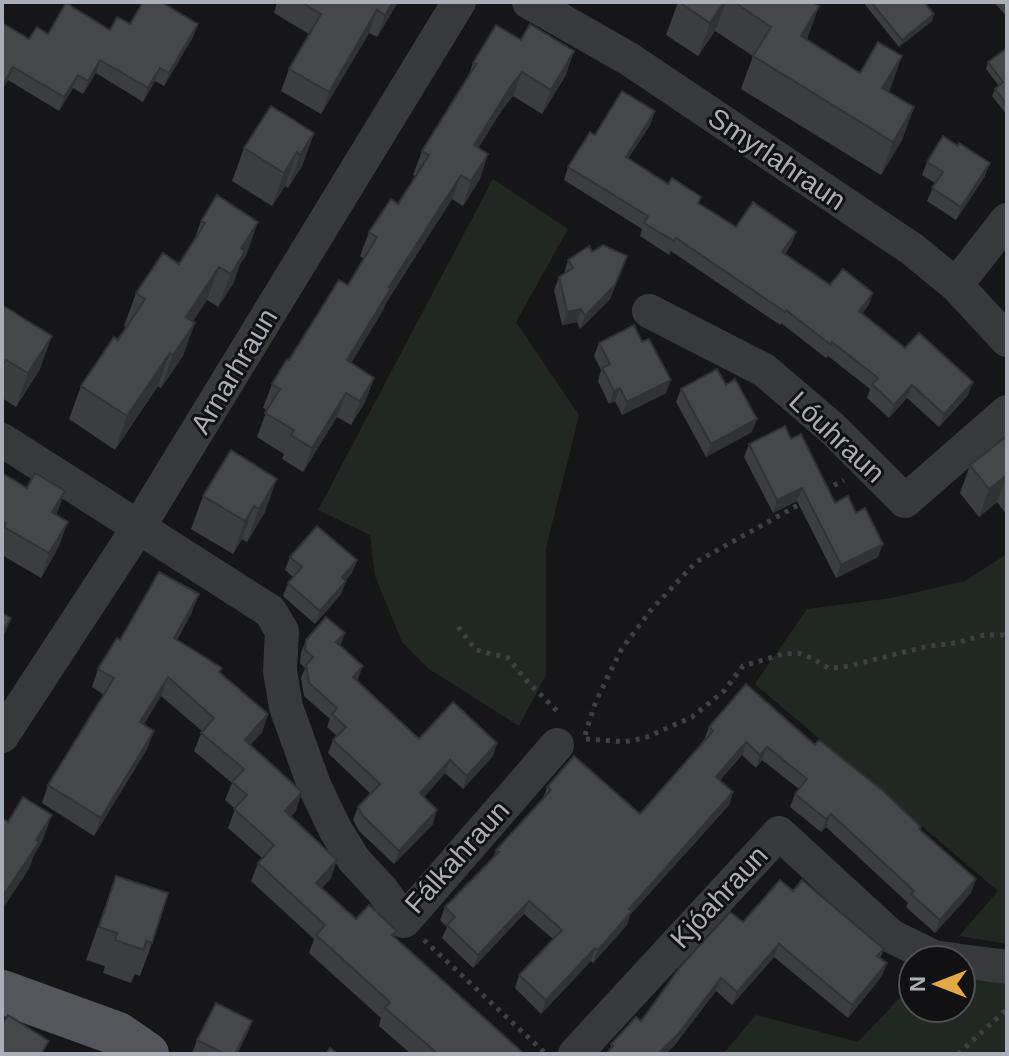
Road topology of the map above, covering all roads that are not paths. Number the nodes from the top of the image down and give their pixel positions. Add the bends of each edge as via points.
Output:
1 (459, 2) edge
2 (529, 2) edge
3 (1007, 220) edge
4 (956, 285) junction
5 (649, 311) dead end
6 (1007, 340) edge
7 (1007, 412) edge
8 (2, 440) edge
9 (138, 528) junction
10 (570, 733) road end
11 (2, 736) edge
12 (907, 944) edge
13 (977, 963) edge
14 (1007, 967) edge
15 (2, 992) edge
16 (2, 1009) edge
17 (118, 1054) edge
18 (147, 1054) edge
19 (575, 1054) edge

1 - 9 street, Arnarhraun
2 - 4 street, Smyrlahraun via 629,59 912,249
3 - 4 street
4 - 6 street, Smyrlahraun
5 - 7 street, Lóuhraun via 764,370 905,501
8 - 9 street, Fálkahraun
9 - 10 street, Fálkahraun via 270,611 282,631 280,671 286,707 314,785 354,860 404,921
9 - 11 street, Arnarhraun
12 - 19 street, Kjóahraun via 891,936 779,833
13 - 14 street, Kjóahraun
15 - 18 main road via 118,1034
16 - 17 main road

